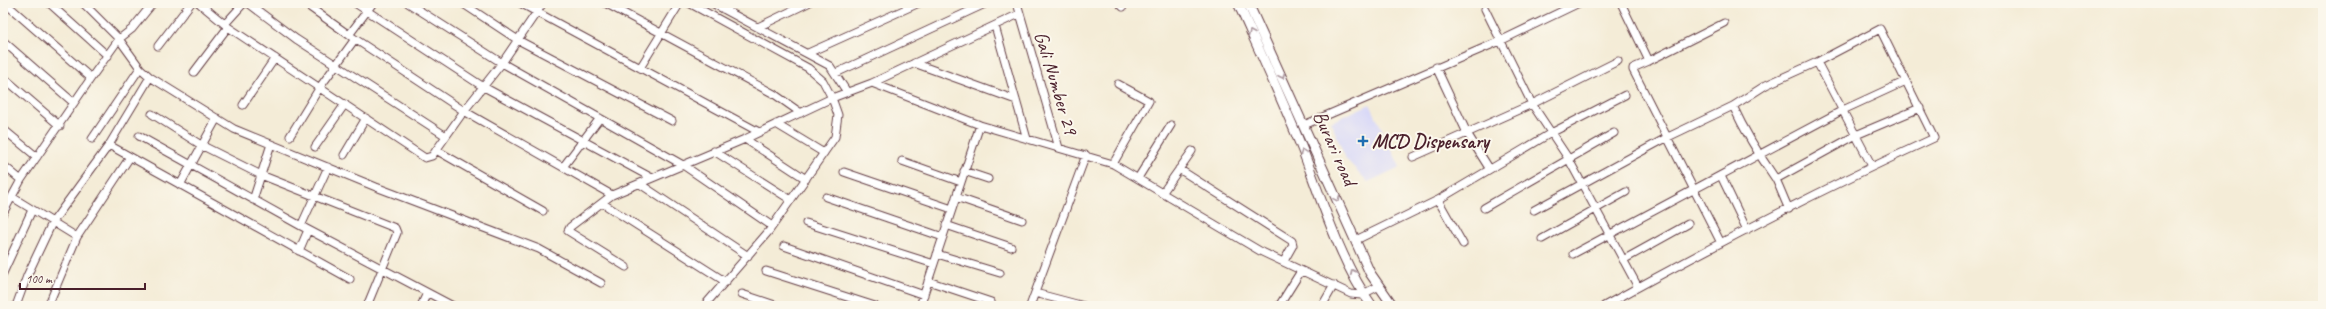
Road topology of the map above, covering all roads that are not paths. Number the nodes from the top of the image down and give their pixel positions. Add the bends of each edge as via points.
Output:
1 (5, 3) edge
2 (49, 3) edge
3 (83, 3) edge
4 (153, 3) edge
5 (191, 3) edge
6 (199, 3) edge
7 (244, 3) edge
8 (248, 3) edge
9 (304, 3) edge
10 (355, 3) edge
11 (373, 3) edge
12 (408, 3) edge
13 (462, 3) edge
14 (520, 3) edge
15 (543, 3) edge
16 (605, 3) edge
17 (680, 3) edge
18 (689, 3) edge
19 (712, 3) edge
20 (736, 3) edge
21 (808, 3) edge
22 (919, 3) edge
23 (987, 3) edge
24 (1017, 3) edge
25 (1238, 3) edge
26 (1248, 3) edge
27 (1579, 3) edge
28 (1621, 3) edge
29 (723, 9) junction
30 (1485, 9) dead end
31 (367, 11) junction
32 (535, 13) junction
33 (1019, 14) junction
34 (1724, 23) dead end
35 (227, 26) junction
36 (995, 26) junction
37 (758, 27) junction
38 (661, 33) junction
39 (352, 37) junction
40 (121, 38) junction
41 (518, 40) junction
42 (3, 41) edge
43 (1500, 41) junction
44 (158, 46) dead end
45 (808, 53) junction
46 (108, 56) junction
47 (275, 58) junction
48 (1618, 61) dead end
49 (1649, 61) junction
50 (1817, 62) junction
51 (502, 63) junction
52 (914, 63) junction
53 (336, 65) junction
54 (1436, 67) junction
55 (140, 68) junction
56 (640, 68) junction
57 (194, 72) dead end
58 (836, 73) junction
59 (3, 76) edge
60 (150, 77) junction
61 (91, 78) junction
62 (1906, 81) junction
63 (872, 82) junction
64 (1118, 84) dead end
65 (482, 86) junction
66 (320, 87) junction
67 (839, 95) junction
68 (1625, 96) dead end
69 (1016, 100) junction
70 (74, 103) junction
71 (345, 104) junction
72 (1532, 104) junction
73 (243, 105) dead end
74 (1733, 106) junction
75 (1920, 108) junction
76 (1842, 110) junction
77 (464, 111) junction
78 (801, 113) junction
79 (152, 114) dead end
80 (216, 118) junction
81 (366, 118) junction
82 (600, 118) junction
83 (672, 121) dead end
84 (776, 124) junction
85 (980, 125) junction
86 (1171, 125) dead end
87 (1304, 125) junction
88 (60, 126) junction
89 (3, 129) edge
90 (759, 132) junction
91 (1467, 133) junction
92 (1551, 133) junction
93 (1614, 133) dead end
94 (1856, 135) junction
95 (139, 136) dead end
96 (290, 136) dead end
97 (446, 136) junction
98 (1668, 137) junction
99 (745, 139) junction
100 (1027, 139) junction
101 (92, 140) dead end
102 (582, 142) junction
103 (271, 144) junction
104 (109, 145) junction
105 (201, 145) junction
106 (315, 148) dead end
107 (1059, 148) junction
108 (436, 150) junction
109 (714, 151) junction
110 (1192, 151) dead end
111 (824, 153) junction
112 (344, 155) dead end
113 (1086, 155) junction
114 (1759, 155) junction
115 (130, 156) junction
116 (36, 157) junction
117 (1413, 158) dead end
118 (1568, 158) junction
119 (902, 161) dead end
120 (190, 164) junction
121 (1113, 164) junction
122 (3, 165) edge
123 (683, 165) junction
124 (1872, 166) junction
125 (328, 167) junction
126 (563, 167) junction
127 (1489, 168) junction
128 (1179, 169) junction
129 (964, 171) junction
130 (844, 172) dead end
131 (1326, 172) junction
132 (261, 175) junction
133 (1720, 176) junction
134 (652, 178) junction
135 (1138, 178) junction
136 (1313, 178) junction
137 (806, 179) junction
138 (1776, 179) junction
139 (21, 180) junction
140 (988, 180) dead end
141 (961, 182) junction
142 (1582, 183) junction
143 (640, 184) junction
144 (180, 185) junction
145 (1695, 190) junction
146 (1163, 192) junction
147 (1626, 192) dead end
148 (612, 195) junction
149 (12, 197) junction
150 (314, 197) junction
151 (826, 197) dead end
152 (956, 197) junction
153 (253, 200) junction
154 (791, 200) junction
155 (1438, 200) junction
156 (602, 203) junction
157 (5, 204) edge
158 (1484, 208) dead end
159 (952, 209) junction
160 (1595, 209) junction
161 (1789, 209) junction
162 (32, 210) junction
163 (1534, 210) dead end
164 (543, 211) dead end
165 (3, 213) edge
166 (1022, 220) dead end
167 (52, 223) junction
168 (806, 223) dead end
169 (1688, 224) dead end
170 (301, 226) junction
171 (772, 226) junction
172 (946, 226) junction
173 (308, 230) junction
174 (1747, 230) junction
175 (1609, 234) junction
176 (943, 237) junction
177 (77, 238) junction
178 (1542, 239) dead end
179 (1356, 240) junction
180 (1721, 243) junction
181 (1463, 244) dead end
182 (784, 246) dead end
183 (1011, 247) dead end
184 (299, 251) junction
185 (937, 254) junction
186 (1573, 254) dead end
187 (748, 256) junction
188 (1623, 260) junction
189 (1284, 261) junction
190 (934, 264) junction
191 (626, 267) dead end
192 (383, 270) junction
193 (766, 271) dead end
194 (1301, 271) junction
195 (3, 273) edge
196 (1000, 273) dead end
197 (350, 280) dead end
198 (928, 281) junction
199 (726, 282) junction
200 (602, 283) dead end
201 (1334, 285) junction
202 (1379, 286) junction
203 (1638, 287) junction
204 (427, 293) junction
205 (1035, 293) junction
206 (742, 294) dead end
207 (1364, 294) junction
208 (924, 295) junction
209 (991, 302) dead end
210 (16, 306) edge
211 (48, 306) edge
212 (367, 306) edge
213 (421, 306) edge
214 (453, 306) edge
215 (704, 306) edge
216 (778, 306) edge
217 (875, 306) edge
218 (920, 306) edge
219 (1030, 306) edge
220 (1084, 306) edge
221 (1279, 306) edge
222 (1322, 306) edge
223 (1372, 306) edge
224 (1392, 306) edge
225 (1604, 306) edge

1 - 61 street
2 - 46 street
3 - 40 street
4 - 40 street via 132,29
5 - 44 street
6 - 35 street
7 - 35 street
8 - 53 street
9 - 39 street
10 - 31 street
11 - 31 street
12 - 51 street
13 - 41 street
14 - 32 street
15 - 32 street
16 - 38 street
17 - 38 street
18 - 67 street via 808,68
19 - 29 street
20 - 29 street
21 - 37 street
22 - 45 street
23 - 58 street
24 - 33 street, Gali Number 29
136 -> 25 main road, Burari road
26 -> 87 main road, Burari road
27 - 43 street
28 - 49 street
29 - 37 street
30 - 43 street
31 - 39 street
31 - 65 street
32 - 41 street
32 - 56 street
33 - 36 street
33 - 107 street, Gali Number 29
34 - 49 street
35 - 47 street
35 - 57 street
36 - 52 street
36 - 69 street
37 - 45 street
38 - 56 street
38 - 78 street via 774,94
39 - 53 street
39 - 77 street
40 - 46 street
40 - 55 street
41 - 51 street
41 - 83 street
42 - 70 street
43 - 54 street
43 - 72 street
45 - 58 street via 830,66
46 - 61 street
47 - 66 street
47 - 73 street
48 - 72 street
49 - 98 street via 1633,70
50 - 62 street via 1880,29
50 - 74 street via 1766,86
50 - 76 street
51 - 65 street
51 - 82 street
52 - 63 street
52 - 69 street
53 - 66 street
53 - 97 street
54 - 87 street
54 - 91 street
55 - 60 street
55 - 101 street
56 - 90 street
58 - 67 street
59 - 88 street
60 - 80 street
60 - 104 street
61 - 70 street
62 - 75 street
62 - 76 street
63 - 67 street
63 - 85 street
64 - 121 street via 1149,101
65 - 77 street
65 - 102 street
66 - 71 street
66 - 96 street
67 - 78 street
67 - 111 street via 835,138
68 - 92 street
69 - 100 street
70 - 88 street
71 - 81 street
71 - 106 street
72 - 91 street
72 - 92 street
74 - 98 street
74 - 114 street
75 - 94 street
75 - 124 street via 1934,138
76 - 94 street
76 - 114 street
77 - 97 street
77 - 126 street
78 - 84 street
79 - 105 street
80 - 103 street via 234,129
80 - 105 street
81 - 108 street via 425,158 430,158
81 - 112 street
82 - 102 street
82 - 123 street
84 - 90 street
84 - 111 street
85 - 100 street
85 - 129 street
86 - 135 street
87 - 131 main road, Burari road
88 - 116 street
89 - 116 street
90 - 99 street
91 - 117 street
91 - 127 street
92 - 118 street
92 - 127 street
93 - 118 street
94 - 124 street
94 - 138 street
95 - 120 street
97 - 108 street
98 - 142 street
98 - 145 street
99 - 109 street
99 - 137 street
100 - 107 street
102 - 126 street
102 - 134 street
103 - 125 street
103 - 132 street
104 - 115 street
104 - 167 street
105 - 120 street
105 - 132 street
107 - 113 street
108 - 164 street
109 - 123 street
109 - 154 street
110 - 128 street
111 - 137 street
113 - 121 street
113 - 205 street
114 - 133 street
114 - 138 street
115 - 144 street
115 - 177 street
116 - 139 street
118 - 142 street
118 - 158 street
119 - 141 street
120 - 144 street
120 - 153 street
121 - 135 street
122 - 139 street
123 - 134 street
123 - 171 street
124 - 161 street
125 - 150 street
125 - 200 street via 539,249
126 - 148 street
127 - 155 street
128 - 146 street
128 - 189 street via 1292,241 1293,245
129 - 140 street
129 - 141 street
130 - 159 street
131 - 136 main road
131 -> 179 main road, Burari road
132 - 150 street
132 - 153 street
133 - 145 street
133 - 174 street
134 - 143 street
135 - 146 street
207 -> 136 main road, Burari road via 1338,242
137 - 154 street
138 - 161 street
139 - 149 street
141 - 152 street
142 - 160 street
142 - 163 street
143 - 148 street
143 - 187 street
144 - 184 street
145 - 175 street
145 - 180 street
146 - 189 street via 1260,251
147 - 160 street
148 - 156 street
149 - 157 street
149 - 162 street
150 - 170 street
150 - 192 street via 397,229
151 - 176 street
152 - 159 street
152 - 166 street
153 - 170 street
154 - 171 street
155 - 179 street
155 - 181 street
156 - 191 street via 568,231
156 - 199 street
157 - 165 street
159 - 172 street
160 - 175 street
160 - 178 street
161 - 174 street
162 - 167 street
162 - 195 street
167 - 177 street
167 - 210 street
168 - 190 street
169 - 188 street
170 - 173 street
171 - 187 street
172 - 176 street
172 - 183 street
173 - 184 street
173 - 192 street
174 - 180 street
175 - 186 street
175 - 188 street
176 - 185 street
177 - 211 street
179 - 202 main road, Burari road via 1370,273
180 - 203 street
182 - 208 street
184 - 197 street
185 - 190 street
185 - 196 street
187 - 199 street
188 - 203 street
189 - 194 street
190 - 198 street
192 - 204 street
192 - 212 street
193 - 217 street
194 - 201 street
194 - 221 street
198 - 208 street
198 - 209 street
199 - 215 street
201 - 207 street via 1351,294
201 - 222 street
202 - 207 street
202 - 224 main road, Burari road
203 - 225 street
204 - 213 street
204 - 214 street
205 - 219 street
205 - 220 street
206 - 216 street
207 - 223 main road, Burari road
208 - 218 street

